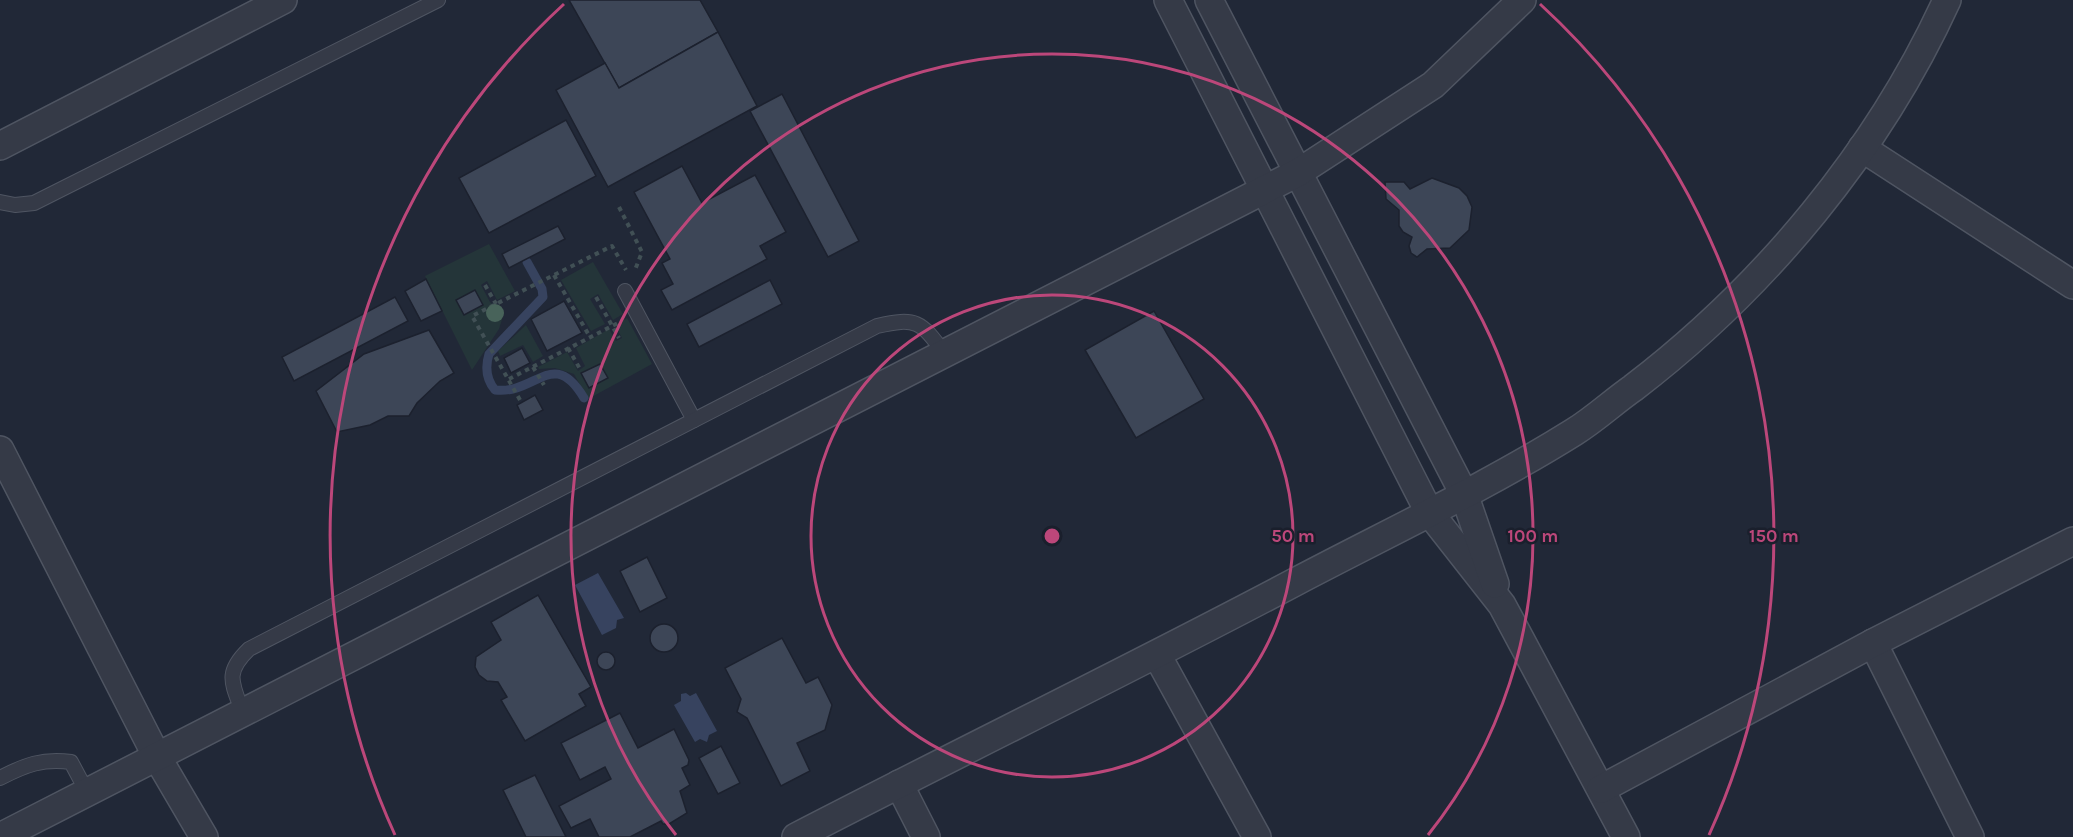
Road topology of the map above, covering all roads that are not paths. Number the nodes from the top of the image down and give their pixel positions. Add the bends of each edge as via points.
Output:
1 (284, 0) edge
2 (438, 0) edge
3 (1168, 0) edge
4 (1209, 0) edge
5 (1522, 0) edge
6 (1947, 0) edge
7 (0, 146) edge
8 (1862, 148) junction
9 (1299, 172) junction
10 (1264, 190) junction
11 (0, 202) edge
12 (628, 285) road end
13 (2073, 285) edge
14 (944, 353) junction
15 (694, 420) junction
16 (0, 450) edge
17 (1464, 494) junction
18 (1429, 512) junction
19 (2073, 541) edge
20 (1502, 605) junction
21 (1873, 643) junction
22 (1157, 655) junction
23 (243, 713) junction
24 (158, 757) junction
25 (0, 778) edge
26 (899, 784) junction
27 (1600, 789) junction
28 (87, 792) junction
29 (0, 837) edge
30 (204, 837) edge
31 (796, 837) edge
32 (926, 837) edge
33 (1257, 837) edge
34 (1626, 837) edge
35 (1970, 837) edge

1 - 7 street
2 - 11 lane via 34,203
3 - 10 street
4 - 9 street
5 - 9 street via 1433,85
6 - 8 street via 1924,52
8 - 13 street
8 - 17 street via 1783,250 1685,348 1576,431
9 - 10 street
9 - 17 street
10 - 14 street
10 - 18 street
12 - 15 lane via 637,312
14 - 15 lane via 927,329 904,320 877,326
14 - 23 street
15 - 23 lane via 249,649 236,662 231,681
16 - 24 street
17 - 18 street
17 - 20 street
18 - 20 street
18 - 22 street
19 - 21 street
20 - 27 street
21 - 27 street
21 - 35 street
22 - 26 street
22 - 33 street
23 - 24 street
24 - 28 street
24 - 30 street
25 - 28 lane via 49,759 71,762
26 - 31 street
26 - 32 street
27 - 34 street
28 - 29 street

